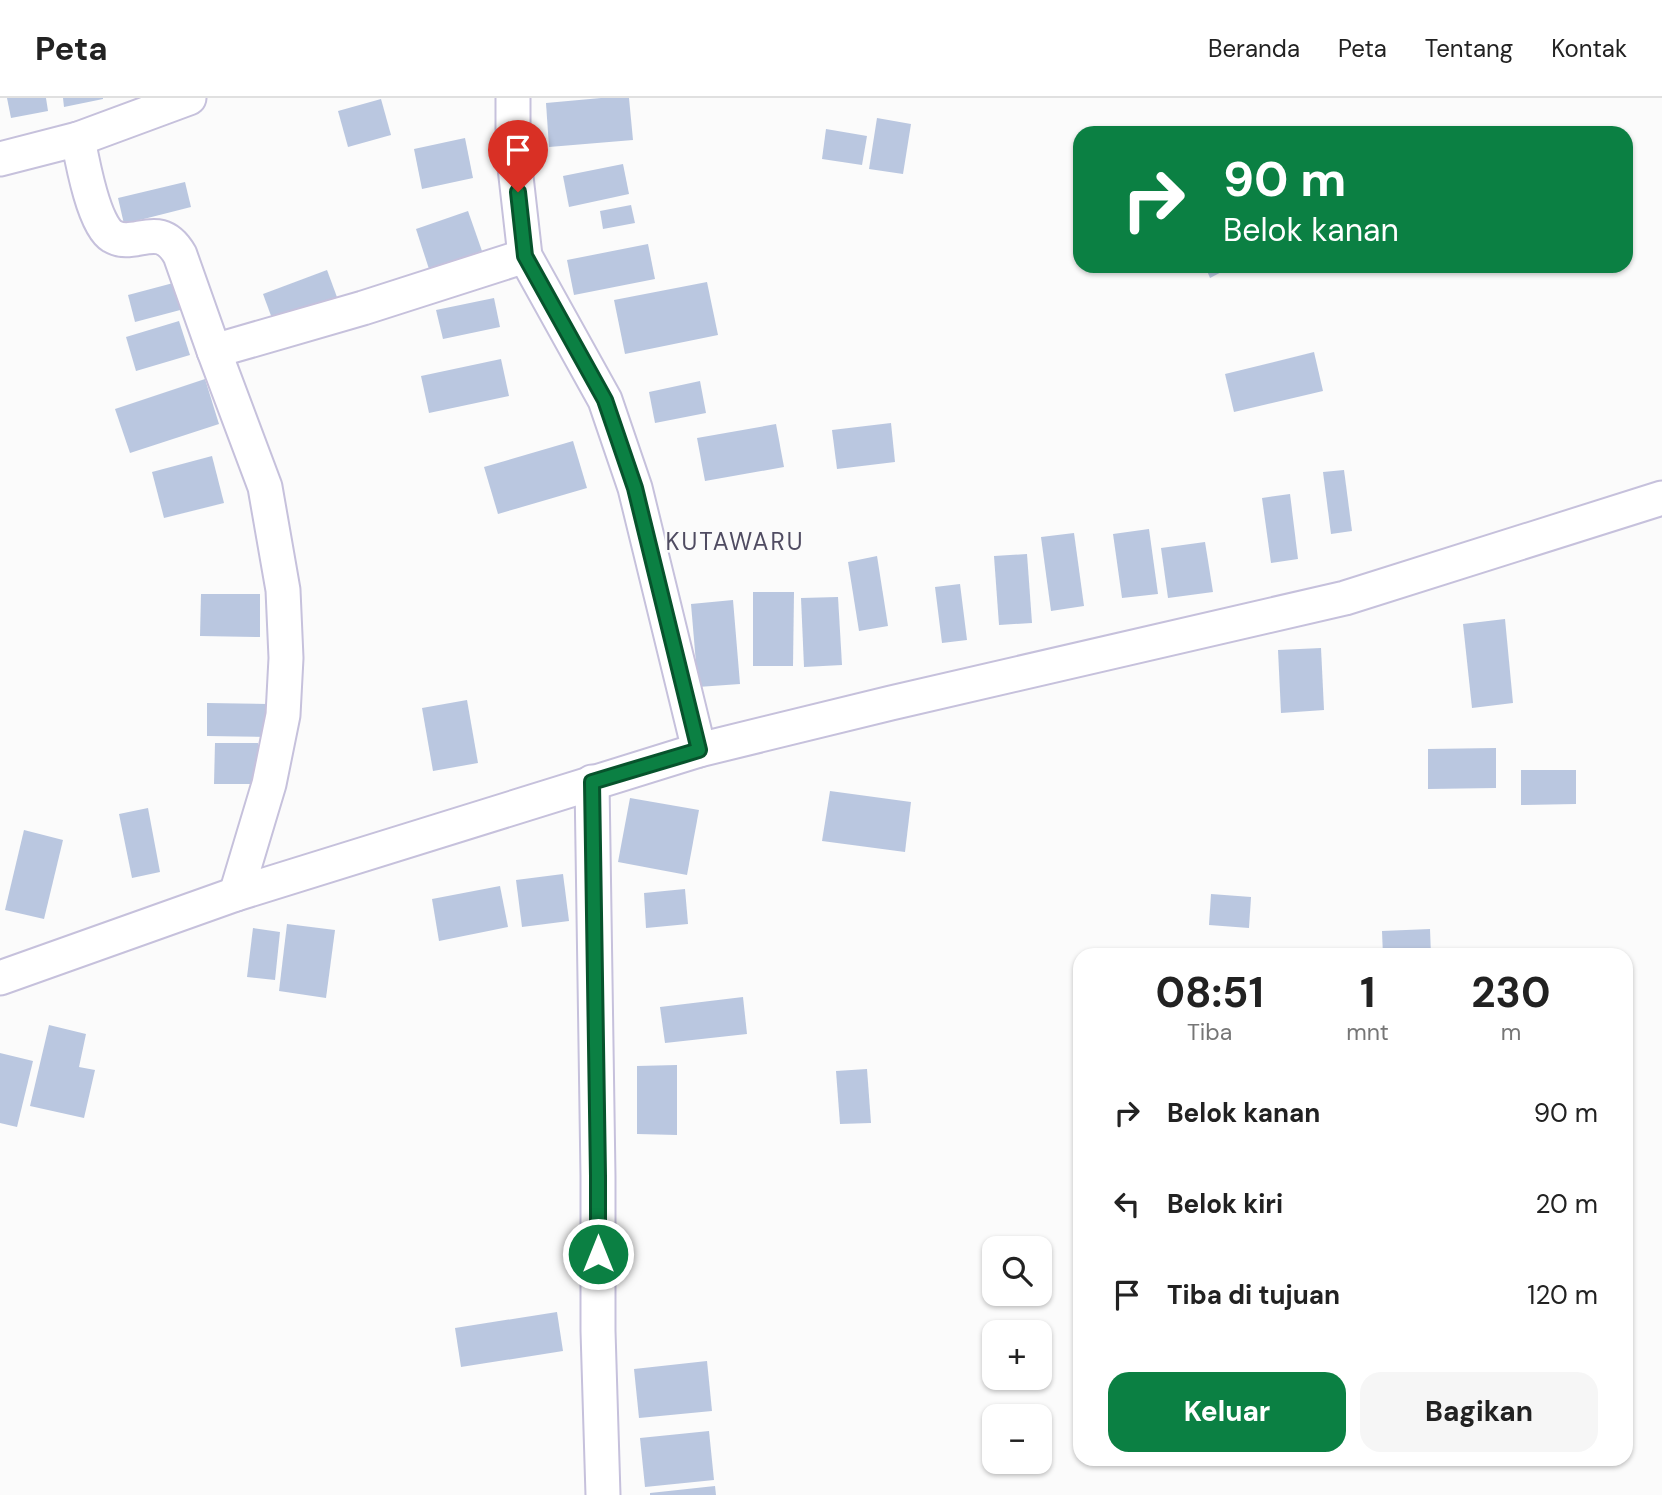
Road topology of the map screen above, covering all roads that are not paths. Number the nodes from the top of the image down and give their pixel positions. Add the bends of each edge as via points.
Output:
1 (189, 98) edge
2 (513, 98) edge
3 (78, 139) junction
4 (0, 159) edge
5 (525, 256) junction
6 (214, 351) junction
7 (1662, 498) edge
8 (699, 750) junction
9 (592, 782) junction
10 (236, 894) junction
11 (0, 978) edge
12 (603, 1495) edge

1 - 3 street
2 - 5 street via 513,150
3 - 4 street
3 - 6 street via 100,223 111,236 163,238 173,243
5 - 6 street
5 - 8 street via 605,400 635,488
6 - 10 street via 265,487 283,590 286,658 282,715 269,784
7 - 8 street via 1345,598
8 - 9 street
9 - 10 street
9 - 12 street
10 - 11 street

